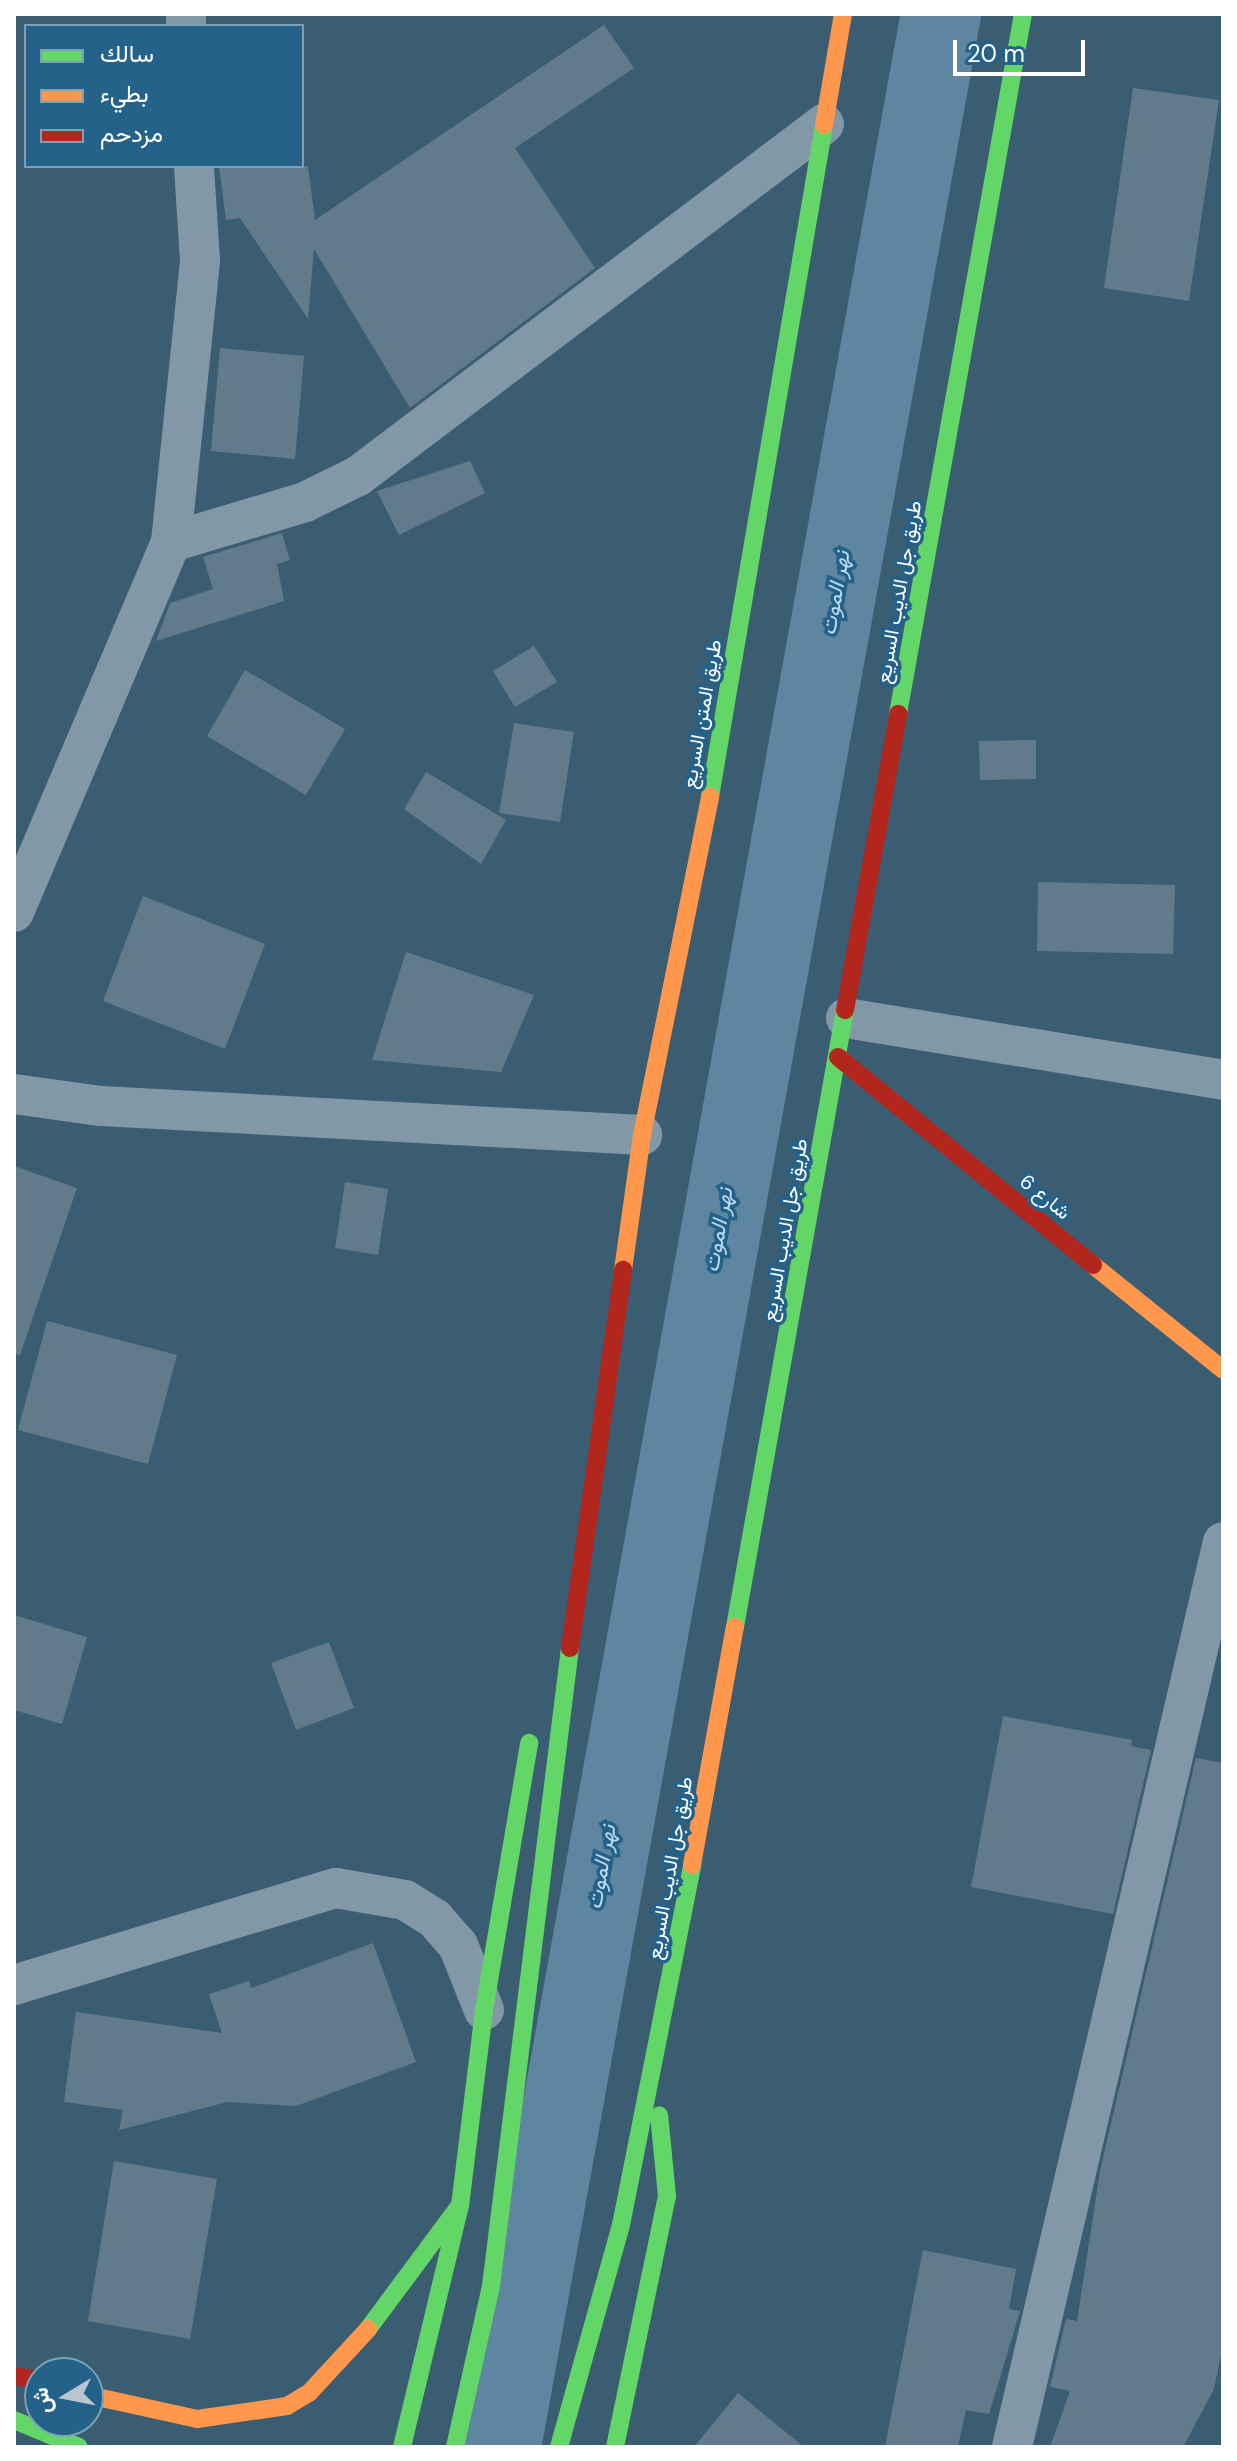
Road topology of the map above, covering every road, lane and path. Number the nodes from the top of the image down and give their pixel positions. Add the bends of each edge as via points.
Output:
1 (843, 14) edge
2 (1023, 14) edge
3 (824, 124) junction
4 (194, 168) edge
5 (171, 542) junction
6 (14, 912) edge
7 (846, 1018) junction
8 (838, 1057) junction
9 (1223, 1080) edge
10 (14, 1094) edge
11 (642, 1135) junction
12 (1223, 1370) edge
13 (601, 1421) junction
14 (1223, 1542) edge
15 (559, 1571) dead end
16 (532, 1722) dead end
17 (14, 1985) edge
18 (484, 2010) junction
19 (655, 2075) junction
20 (460, 2206) junction
21 (104, 2399) edge
22 (14, 2420) edge
23 (79, 2447) edge
24 (402, 2447) edge
25 (455, 2447) edge
26 (559, 2447) edge
27 (615, 2447) edge
28 (1012, 2447) edge

1 - 3 main road, طريق المتن السريع
2 - 7 main road, طريق جل الديب السريع
3 - 5 street via 358,476 305,502
3 - 11 main road, طريق المتن السريع via 705,825
4 - 5 street via 200,260
5 - 6 street
7 - 8 main road, طريق جل الديب السريع
7 - 9 street
8 - 12 main road, شارع 6
8 - 19 main road, طريق جل الديب السريع
10 - 11 street via 101,1106
11 - 13 main road, طريق المتن السريع
13 - 15 main road
13 - 25 main road via 493,2270
14 - 28 street
16 - 18 main road
17 - 18 street via 302,1895 359,1889 405,1900 435,1919 464,1956
18 - 20 main road
19 - 26 main road, طريق جل الديب السريع
19 - 27 main road via 667,2196
20 - 21 main road via 397,2298 309,2393 287,2406 197,2419
20 - 24 main road
22 - 23 main road

